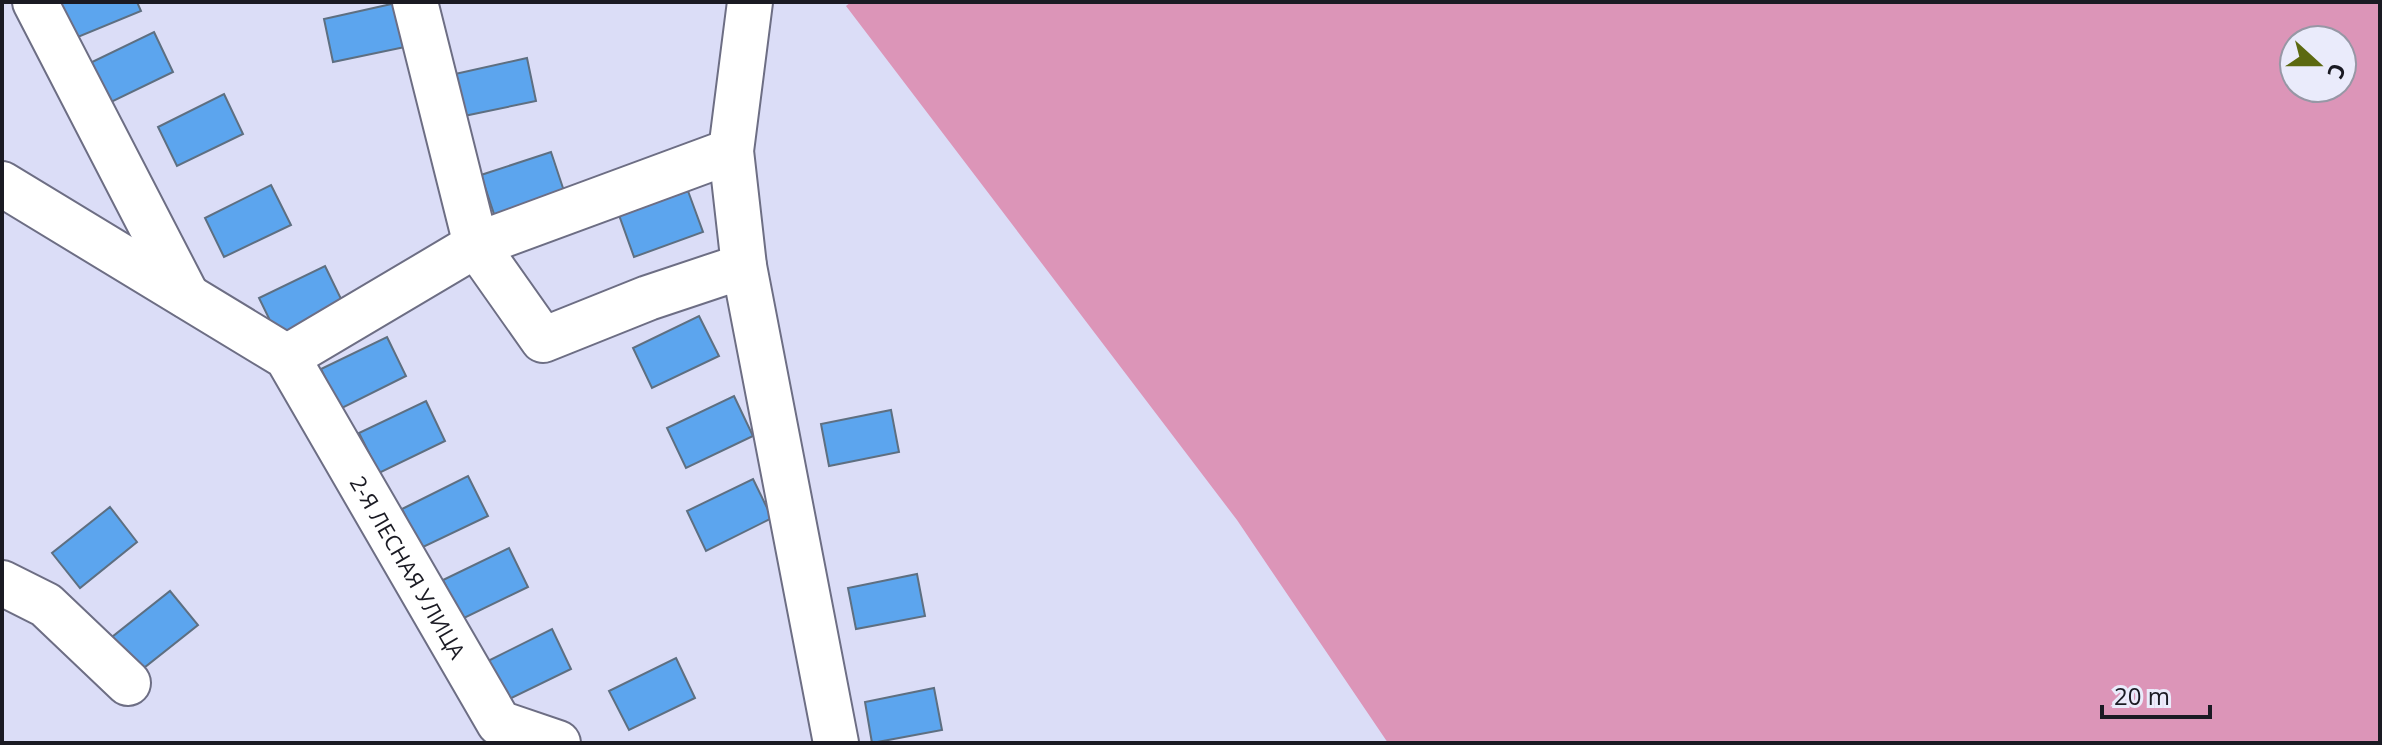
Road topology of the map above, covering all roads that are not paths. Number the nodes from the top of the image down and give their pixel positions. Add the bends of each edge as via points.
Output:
1 (35, 2) edge
2 (415, 2) edge
3 (750, 2) edge
4 (731, 151) junction
5 (2, 184) edge
6 (476, 245) junction
7 (744, 266) junction
8 (187, 296) junction
9 (287, 357) junction
10 (2, 583) edge
11 (128, 683) dead end
12 (558, 743) edge
13 (836, 743) edge

1 - 8 street
2 - 6 street
3 - 4 street
4 - 6 street
4 - 7 street
5 - 8 street, 2-Я ЛЕСНАЯ УЛИЦА
6 - 7 street via 543,340
6 - 9 street
7 - 13 street
8 - 9 street, 2-Я ЛЕСНАЯ УЛИЦА
9 - 12 street, 2-Я ЛЕСНАЯ УЛИЦА via 499,723
10 - 11 street via 46,605

